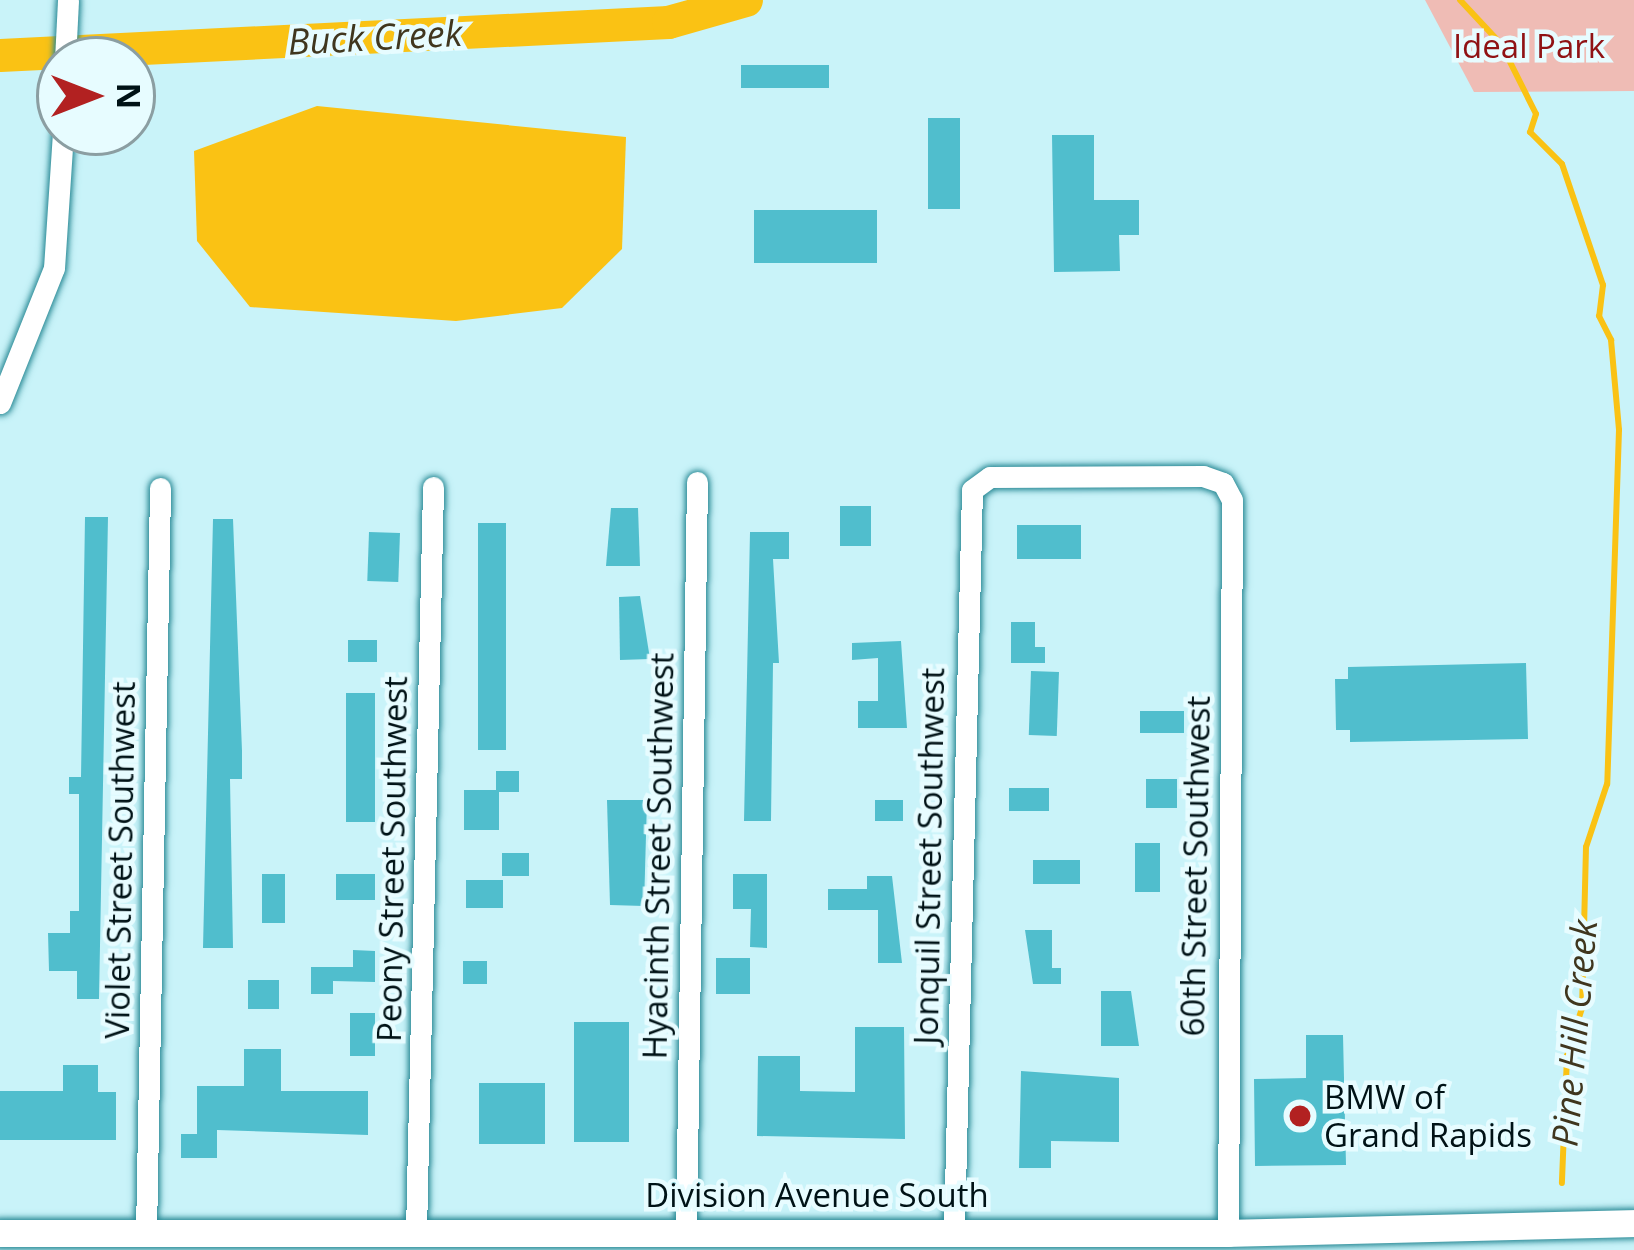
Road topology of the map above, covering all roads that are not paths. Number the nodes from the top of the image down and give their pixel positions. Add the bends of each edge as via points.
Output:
1 (67, 5) edge
2 (66, 36) edge
3 (61, 156) edge
4 (0, 403) edge
5 (697, 482) dead end
6 (977, 484) joint
7 (434, 487) dead end
8 (160, 488) dead end
9 (1634, 1223) edge
10 (686, 1231) junction
11 (954, 1231) junction
12 (416, 1232) junction
13 (146, 1233) junction
14 (13, 1239) edge
15 (503, 1240) edge
16 (279, 1241) edge
17 (1228, 1242) edge

1 - 2 street
3 - 4 street via 54,268
5 - 10 street, Hyacinth Street Southwest
6 - 11 street, Jonquil Street Southwest via 970,501
6 - 17 street, 60th Street Southwest via 990,476 1203,476 1223,483 1232,500
7 - 12 street, Peony Street Southwest
8 - 13 street, Violet Street Southwest
9 - 17 main road, Division Avenue South
10 - 11 main road, Division Avenue South
10 - 15 main road, Division Avenue South
11 - 17 main road, Division Avenue South
12 - 15 main road, Division Avenue South
12 - 16 main road, Division Avenue South
13 - 14 main road, Division Avenue South
13 - 16 main road, Division Avenue South

